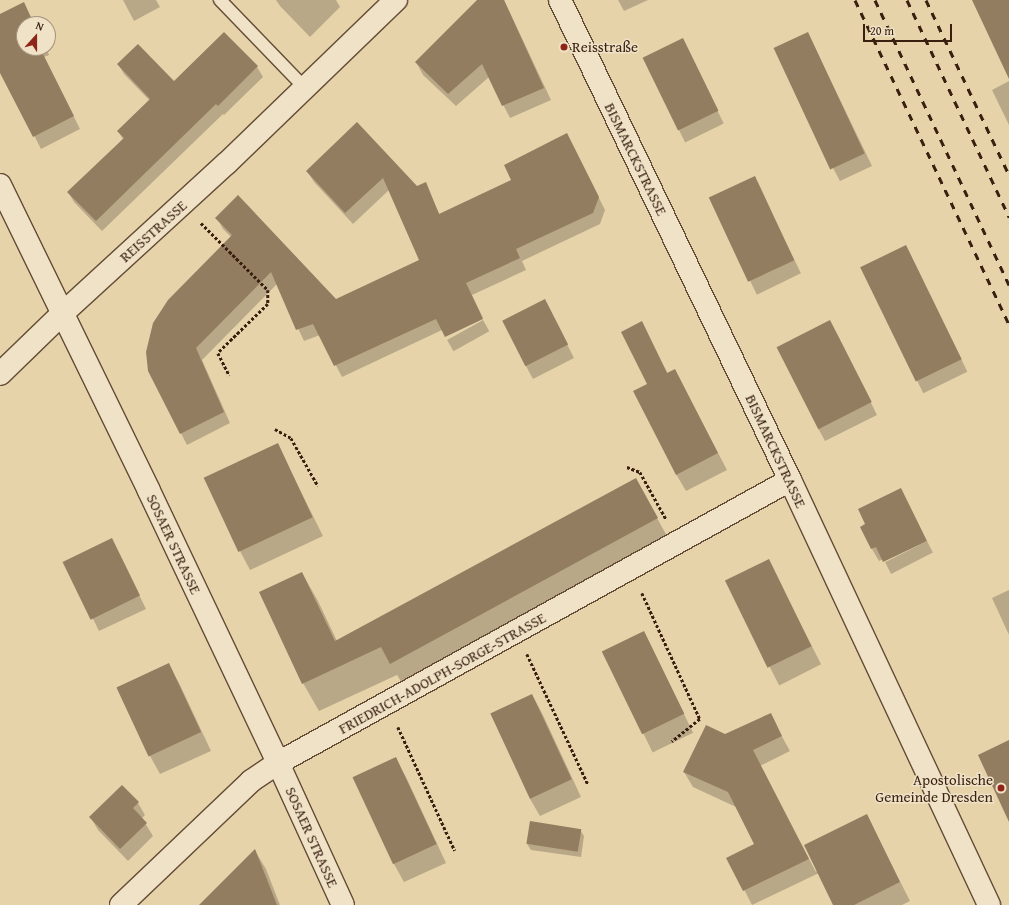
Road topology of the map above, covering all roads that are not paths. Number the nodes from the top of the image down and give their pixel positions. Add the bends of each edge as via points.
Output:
1 (220, 0) edge
2 (396, 0) edge
3 (560, 0) edge
4 (304, 87) junction
5 (0, 185) edge
6 (62, 314) junction
7 (0, 374) edge
8 (790, 480) junction
9 (278, 763) junction
10 (122, 905) edge
11 (343, 905) edge
12 (989, 905) edge

1 - 4 lane
2 - 4 street, REISSTRASSE
3 - 8 street, BISMARCKSTRASSE
4 - 6 street, REISSTRASSE
5 - 6 street, SOSAER STRASSE
6 - 7 street, REISSTRASSE
6 - 9 street, SOSAER STRASSE
8 - 9 street, FRIEDRICH-ADOLPH-SORGE-STRASSE
8 - 12 street, BISMARCKSTRASSE
9 - 10 street, FRIEDRICH-ADOLPH-SORGE-STRASSE via 251,781
9 - 11 street, SOSAER STRASSE

